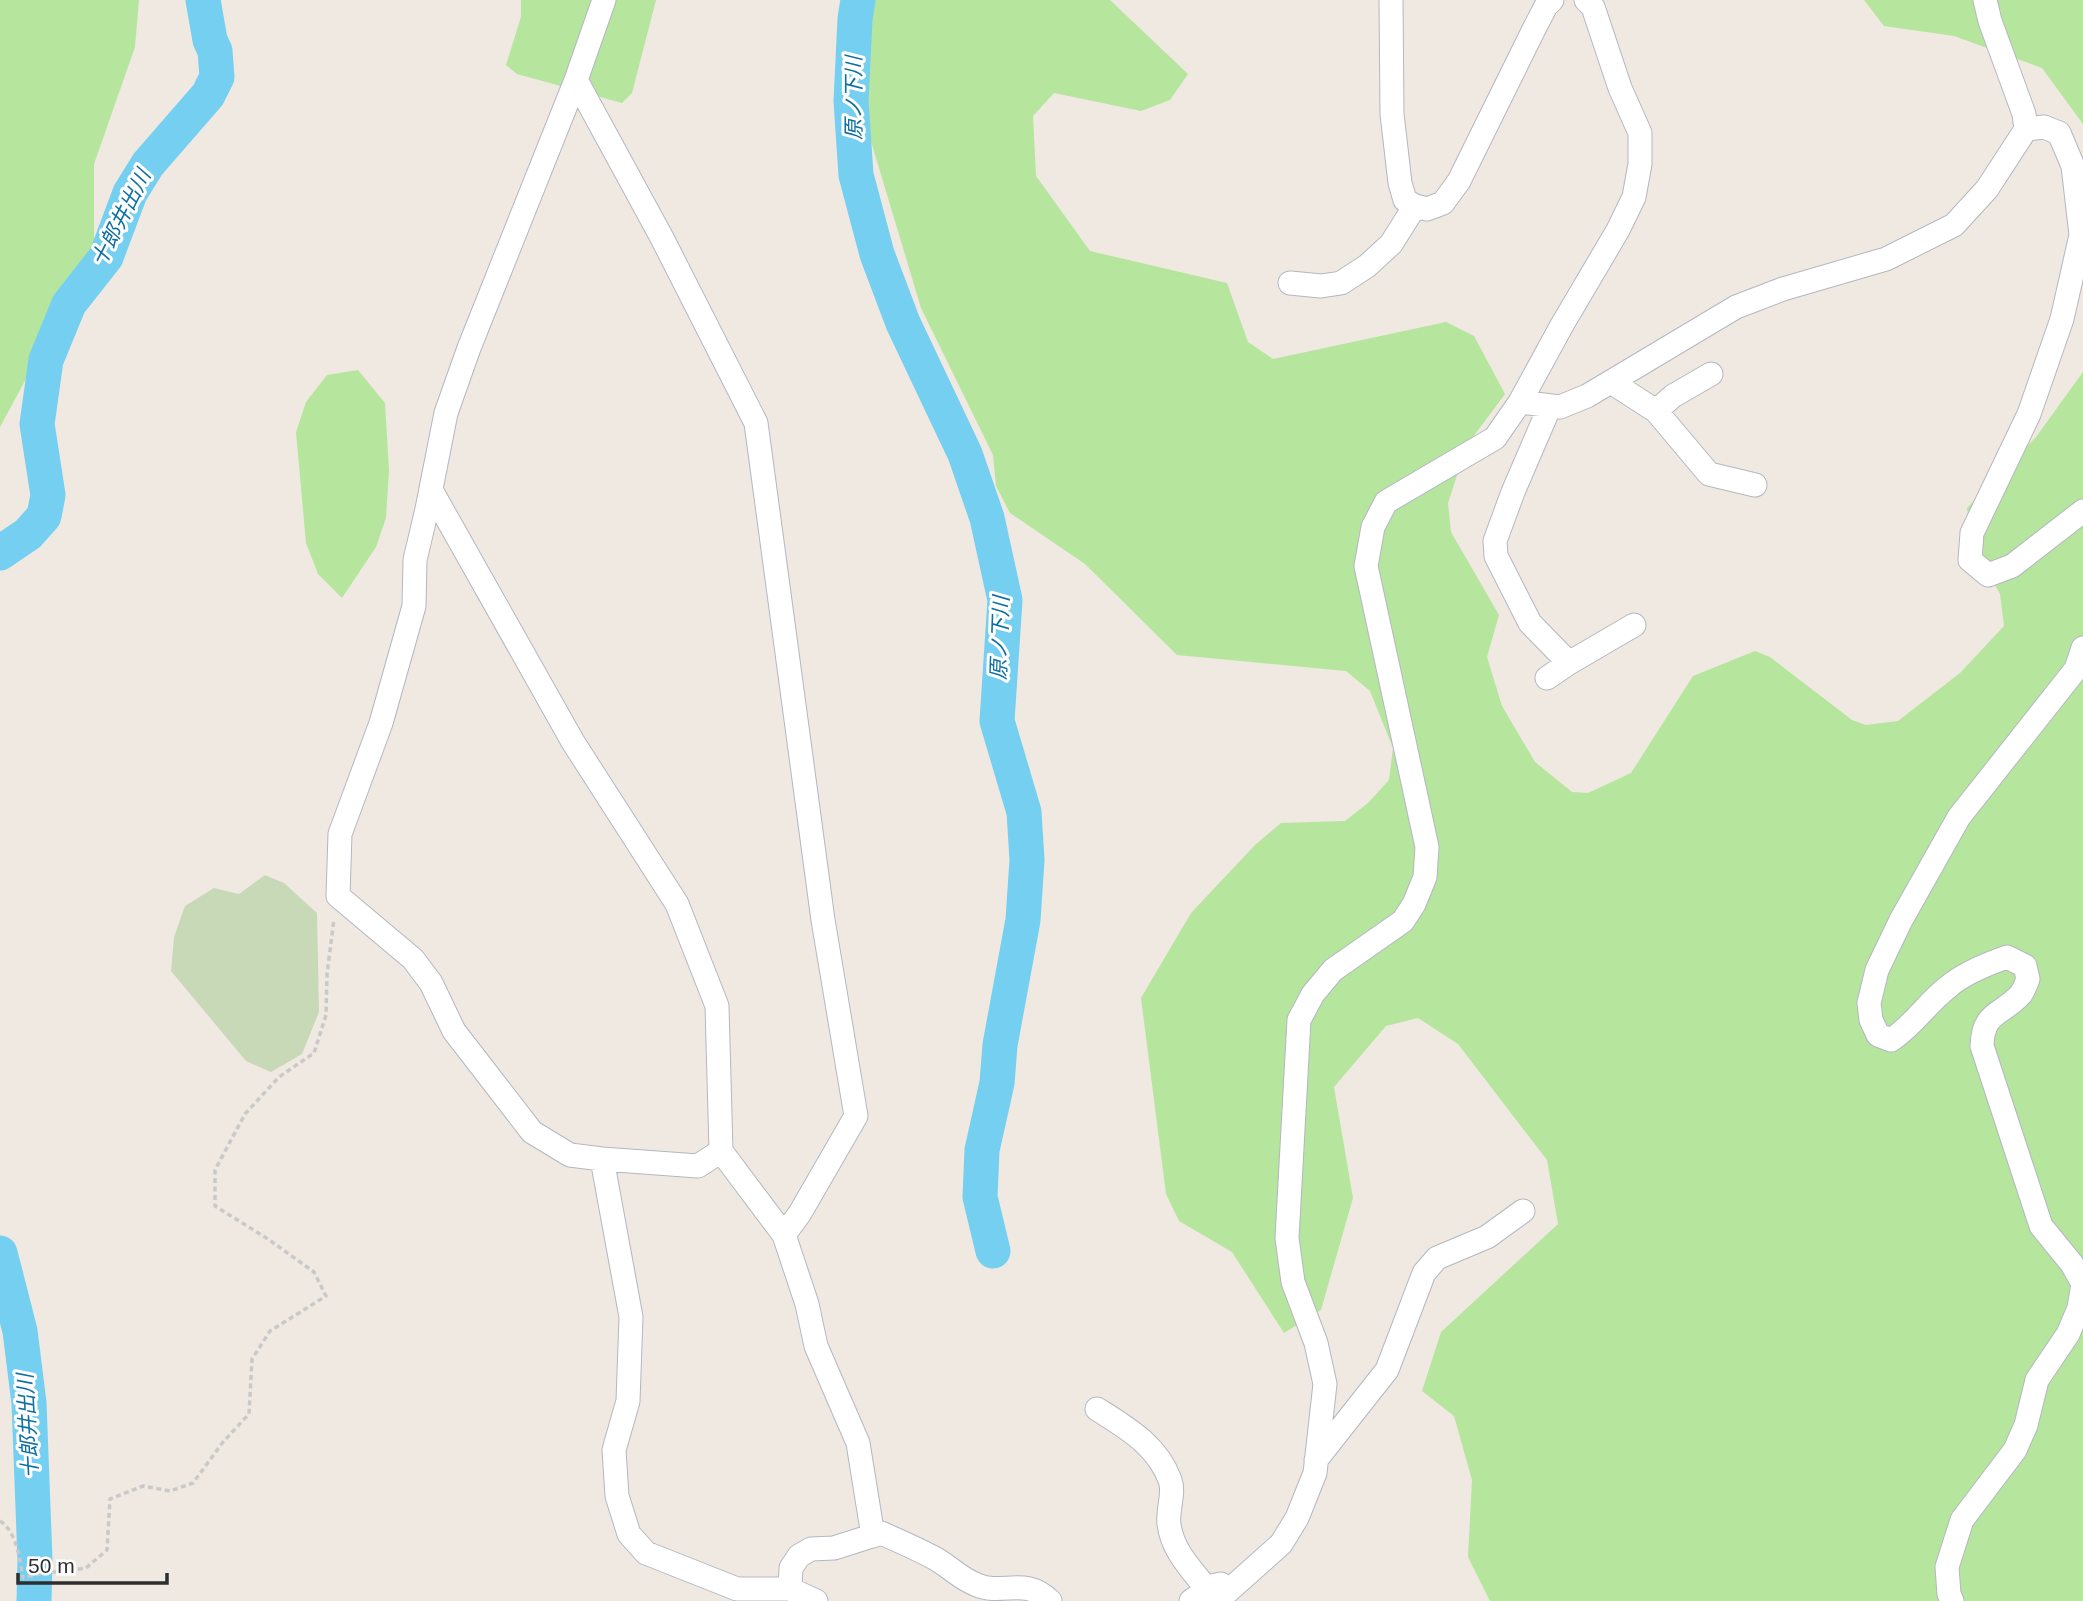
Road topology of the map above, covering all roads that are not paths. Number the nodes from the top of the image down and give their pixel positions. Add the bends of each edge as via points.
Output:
1 (604, 0) edge
2 (1391, 0) edge
3 (1552, 0) edge
4 (1586, 0) edge
5 (1985, 0) edge
6 (576, 80) junction
7 (2026, 129) junction
8 (1415, 206) junction
9 (1290, 283) dead end
10 (1711, 374) dead end
11 (1611, 382) junction
12 (1520, 402) junction
13 (1550, 406) junction
14 (1656, 411) junction
15 (1755, 485) dead end
16 (431, 490) junction
17 (2083, 511) edge
18 (1634, 625) dead end
19 (1569, 663) junction
20 (2081, 665) edge
21 (1547, 678) dead end
22 (721, 1151) junction
23 (602, 1159) junction
24 (1523, 1210) dead end
25 (784, 1235) junction
26 (1097, 1409) dead end
27 (1316, 1460) junction
28 (873, 1536) junction
29 (790, 1590) junction
30 (1205, 1597) edge
31 (816, 1601) edge
32 (1049, 1601) edge
33 (1952, 1601) edge

1 - 6 street
2 - 8 street via 1392,114 1399,183 1405,200
3 - 8 street via 1459,181 1443,203 1427,209
4 - 12 street via 1594,7 1640,133 1640,164 1634,197 1618,230
5 - 7 street
6 - 16 street via 446,412
6 - 25 street via 756,423 823,920 856,1116
7 - 11 street via 1987,189 1954,225 1886,259 1736,307
7 - 17 street via 2044,127 2059,133 2073,166 2081,235 2062,319 2029,414 1972,533 1970,560 1988,575 2012,566
8 - 9 street via 1391,244 1341,283
10 - 14 street
11 - 13 street via 1560,407
11 - 14 street
12 - 13 street
12 - 27 street via 1495,438 1386,502 1373,527 1366,566 1427,847 1425,877 1403,921 1333,970 1299,1020 1287,1238 1293,1282 1325,1384
13 - 19 street via 1495,541 1496,556 1531,622
14 - 15 street via 1709,474
16 - 22 street via 573,742 677,904 717,1006
16 - 23 street via 415,560 414,606 381,723 340,834 338,896 413,960 431,983 454,1031 531,1132 570,1154
18 - 19 street
19 - 21 street
20 - 33 street via 1959,817 1901,920 1877,970 1869,1003 1878,1035 1891,1040 1948,986 2007,957 2025,966 2028,979 2022,993 1989,1018 1982,1046 2041,1226 2083,1284 2080,1308 2037,1380 2015,1450 1962,1520 1947,1567
22 - 23 street via 698,1166
22 - 25 street
23 - 29 street via 631,1317 628,1401 614,1450 617,1496 629,1534 646,1553 737,1589
24 - 27 street via 1487,1237 1437,1258 1424,1273 1387,1370
25 - 28 street via 816,1346 858,1443
26 - 30 street via 1139,1436 1158,1456 1171,1483 1169,1524 1177,1551
27 - 30 street via 1297,1518 1282,1544 1241,1579
28 - 29 street via 834,1548 811,1549 799,1556 791,1568
28 - 32 street via 881,1533 938,1560 980,1587 1030,1588
29 - 31 street

